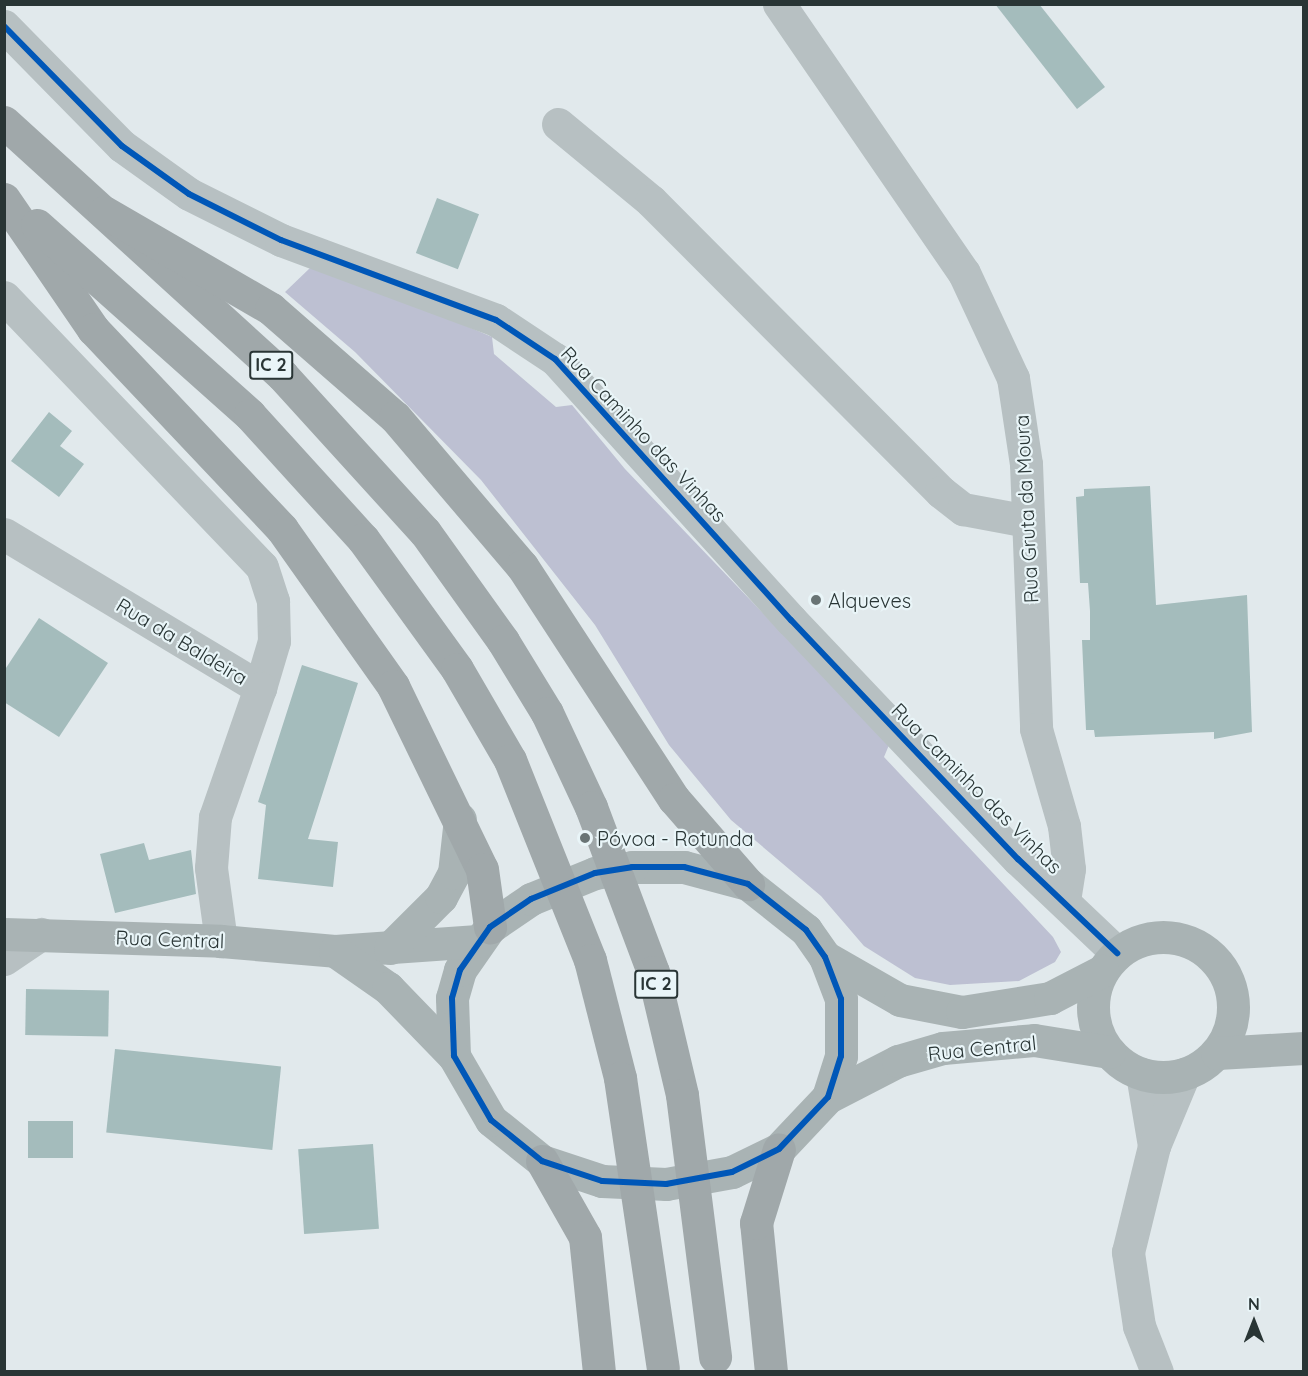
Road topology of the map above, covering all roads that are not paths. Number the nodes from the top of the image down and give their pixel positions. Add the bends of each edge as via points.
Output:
1 (779, 4) edge
2 (4, 26) edge
3 (4, 122) edge
4 (558, 124) dead end
5 (4, 197) edge
6 (104, 212) junction
7 (4, 297) edge
8 (1028, 521) junction
9 (4, 534) edge
10 (260, 688) junction
11 (460, 819) junction
12 (748, 884) junction
13 (1064, 899) junction
14 (4, 934) edge
15 (41, 934) junction
16 (484, 934) junction
17 (221, 941) junction
18 (390, 948) junction
19 (335, 951) junction
20 (825, 957) junction
21 (4, 959) edge
22 (1109, 962) junction
23 (1233, 1020) junction
24 (1294, 1049) edge
25 (1109, 1052) junction
26 (1217, 1053) junction
27 (454, 1056) junction
28 (1142, 1074) junction
29 (1185, 1074) junction
30 (828, 1096) junction
31 (1154, 1146) junction
32 (779, 1149) junction
33 (542, 1161) junction
34 (716, 1364) edge
35 (664, 1370) edge
36 (599, 1371) edge
37 (771, 1371) edge
38 (1157, 1371) edge

1 - 8 street, Rua Gruta da Moura via 964,273 1013,378
2 - 13 street, Rua Caminho das Vinhas via 122,146 189,194 281,240 496,320 555,359 791,620 1018,859
3 - 6 highway, IC 2
4 - 8 street via 651,201 941,492 963,509
5 - 11 highway via 93,329 282,529 393,687
5 - 35 highway, IC 2, bridge via 250,415 363,539 457,669 510,760 590,960 620,1078
6 - 12 highway via 271,309 395,417 522,566 674,799
6 - 34 highway, IC 2, bridge via 282,375 425,532 503,641 547,713 591,807 653,972 682,1095
7 - 10 street via 262,567 273,601 274,641
8 - 13 street, Rua Gruta da Moura via 1036,729 1064,826 1069,869
9 - 10 street, Rua da Baldeira
10 - 17 street, Rua da Baldeira via 215,817 211,868
11 - 16 highway via 482,869
11 - 18 street via 454,873 441,897
12 - 16 street via 684,867 595,873 531,899
12 - 20 street via 806,930
13 - 22 street, Rua Caminho das Vinhas
14 - 15 street, Rua Central
15 - 17 street, Rua Central
15 - 21 street
16 - 18 street, Rua Central
16 - 27 street via 460,970 452,998
17 - 19 street, Rua Central
18 - 19 street, Rua Central
19 - 27 street, Rua Central via 388,988
20 - 22 street, Rua Central via 900,1000 962,1012 1050,998
20 - 30 street via 844,1022 842,1056
22 - 23 street via 1157,936 1199,945 1228,977
22 - 25 street via 1093,1013
23 - 24 street
23 - 26 street
24 - 26 street
25 - 28 street
25 - 30 street, Rua Central via 1034,1040 943,1048 898,1061
26 - 29 street
27 - 33 street via 491,1120
28 - 29 street
28 - 31 street
29 - 31 street
30 - 32 street
31 - 38 street via 1128,1252 1139,1326
32 - 33 street via 732,1172 666,1184 602,1181
32 - 37 highway via 756,1223
33 - 36 highway via 585,1237

